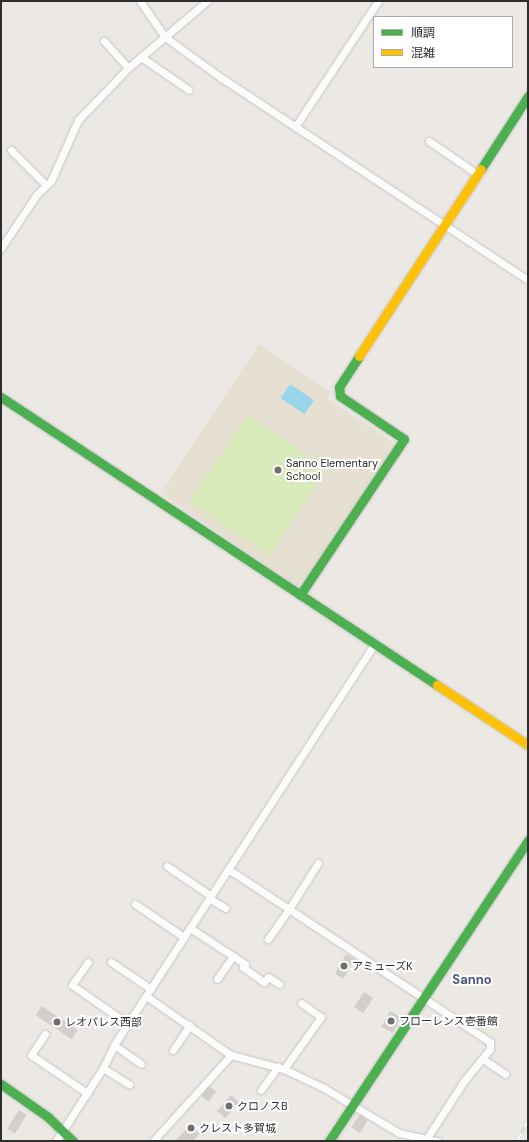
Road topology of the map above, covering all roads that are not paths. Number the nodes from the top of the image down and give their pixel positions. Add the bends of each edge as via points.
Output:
1 (140, 1) edge
2 (207, 1) edge
3 (378, 1) edge
4 (166, 37) junction
5 (104, 41) dead end
6 (141, 57) junction
7 (128, 68) junction
8 (190, 90) dead end
9 (528, 96) edge
10 (295, 127) junction
11 (429, 141) dead end
12 (11, 150) dead end
13 (477, 174) junction
14 (45, 184) junction
15 (444, 224) junction
16 (1, 248) edge
17 (528, 280) edge
18 (1, 397) edge
19 (300, 595) junction
20 (374, 644) junction
21 (528, 745) edge
22 (528, 840) edge
23 (318, 863) dead end
24 (167, 866) dead end
25 (228, 869) junction
26 (210, 897) junction
27 (135, 904) dead end
28 (225, 908) dead end
29 (289, 909) junction
30 (190, 928) junction
31 (184, 937) junction
32 (268, 939) dead end
33 (233, 956) junction
34 (88, 962) dead end
35 (111, 962) dead end
36 (217, 979) dead end
37 (279, 984) dead end
38 (151, 989) junction
39 (146, 996) junction
40 (424, 997) junction
41 (302, 1003) dead end
42 (128, 1024) junction
43 (190, 1025) junction
44 (45, 1034) dead end
45 (114, 1045) junction
46 (173, 1050) dead end
47 (231, 1055) junction
48 (483, 1059) junction
49 (141, 1064) dead end
50 (104, 1068) junction
51 (281, 1068) junction
52 (505, 1074) dead end
53 (1, 1084) edge
54 (129, 1084) dead end
55 (261, 1090) dead end
56 (87, 1093) junction
57 (353, 1106) junction
58 (62, 1131) junction
59 (425, 1140) edge
60 (56, 1141) edge
61 (73, 1141) edge
62 (153, 1141) edge
63 (330, 1141) edge
64 (438, 1141) edge

1 - 4 street
2 - 4 street
3 - 10 street
4 - 6 street
4 - 10 street
5 - 7 street
6 - 7 street
6 - 8 street
7 - 14 street via 78,120 51,181
9 - 13 street
10 - 15 street
11 - 13 street
12 - 14 street
13 - 15 street
14 - 16 street
15 - 17 street
15 - 19 street via 339,387 340,396 404,439
18 - 19 street
19 - 20 street
20 - 21 street
20 - 25 street
22 - 40 street
23 - 29 street
24 - 26 street
25 - 26 street
25 - 29 street
26 - 28 street
26 - 30 street
27 - 31 street
29 - 32 street
29 - 40 street
30 - 31 street
30 - 33 street
31 - 38 street
33 - 36 street
33 - 37 street via 264,982 268,977
34 - 42 street via 72,986
35 - 38 street
38 - 39 street
39 - 42 street
39 - 43 street
40 - 48 street via 490,1042 490,1049
40 - 57 street
41 - 51 street via 321,1017
42 - 45 street
43 - 46 street
43 - 47 street
44 - 56 street via 31,1055
45 - 49 street
45 - 50 street
47 - 51 street
47 - 62 street
48 - 52 street
48 - 59 street via 464,1081
50 - 54 street
50 - 56 street
51 - 55 street
51 - 57 street
53 - 58 street
56 - 58 street
57 - 59 street via 399,1133
57 - 63 street
58 - 60 street
58 - 61 street
59 - 64 street

